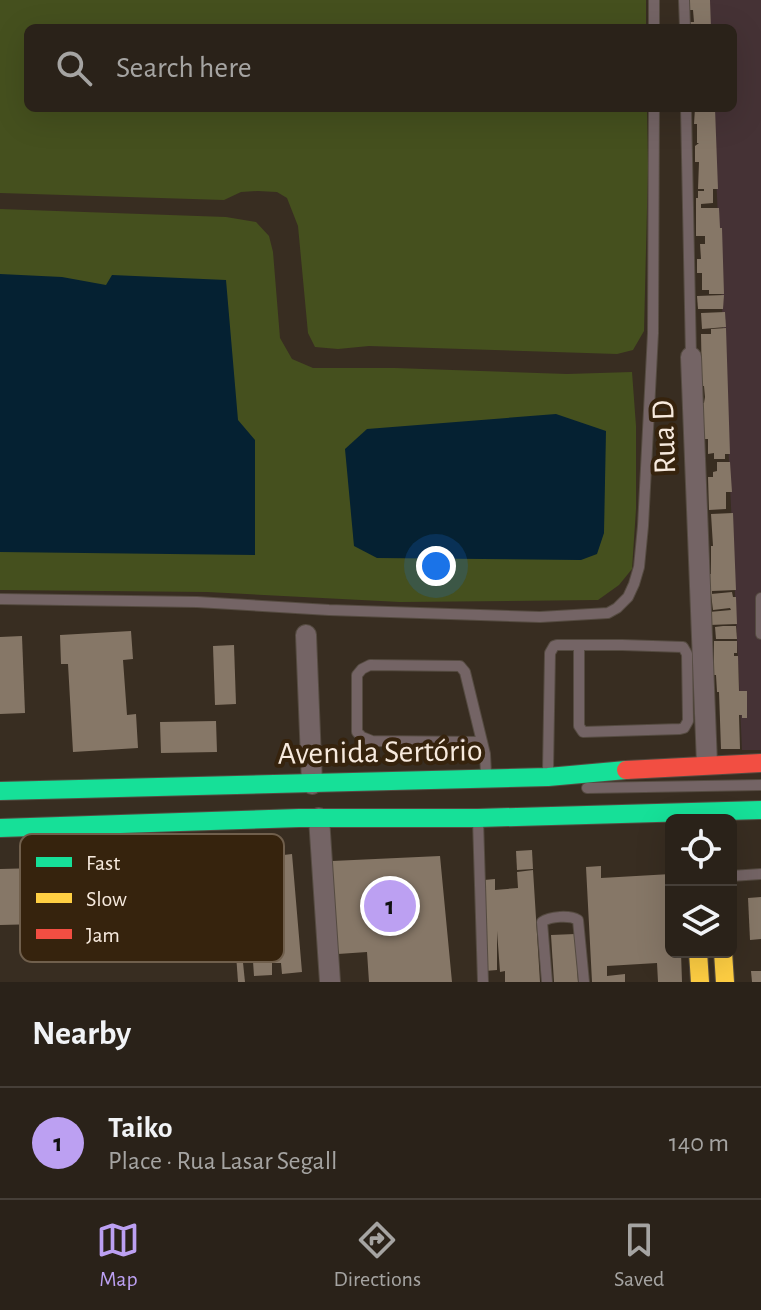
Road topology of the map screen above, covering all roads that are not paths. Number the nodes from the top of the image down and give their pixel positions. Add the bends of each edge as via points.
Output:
1 (654, 0) edge
2 (684, 0) edge
3 (654, 24) edge
4 (685, 24) edge
5 (654, 112) edge
6 (686, 112) edge
7 (691, 357) joint
8 (761, 598) edge
9 (0, 599) edge
10 (761, 634) edge
11 (306, 635) dead end
12 (579, 645) junction
13 (482, 742) junction
14 (761, 763) edge
15 (707, 764) junction
16 (761, 772) edge
17 (548, 777) junction
18 (312, 784) junction
19 (494, 784) junction
20 (761, 785) edge
21 (704, 787) junction
22 (578, 789) dead end
23 (0, 791) edge
24 (0, 801) edge
25 (409, 807) dead end
26 (761, 810) edge
27 (690, 814) edge
28 (730, 814) edge
29 (665, 816) edge
30 (0, 817) edge
31 (319, 818) junction
32 (478, 818) junction
33 (0, 828) edge
34 (761, 874) edge
35 (737, 876) edge
36 (698, 958) edge
37 (723, 958) edge
38 (330, 982) edge
39 (483, 982) edge
40 (547, 982) edge
41 (584, 982) edge
42 (700, 982) edge
43 (725, 982) edge

1 - 3 lane
2 - 4 lane
5 - 9 lane via 653,333 643,526 634,584 617,608 540,617
6 - 7 lane, Rua D
7 - 15 street, Rua D
8 - 10 lane
11 - 18 street
12 - 12 lane via 683,647 687,725 583,732
12 - 17 lane via 557,645 550,653
13 - 13 lane via 460,666 370,665 357,675 357,732 362,737
13 - 19 lane
14 - 15 main road, Avenida Sertório
15 - 17 main road, Avenida Sertório
16 - 21 main road via 729,776
17 - 19 main road, Avenida Sertório
18 - 19 main road, Avenida Sertório
18 - 23 main road, Avenida Sertório
19 - 24 lane
20 - 21 lane
21 - 22 lane
21 - 27 main road
25 - 30 lane
26 - 28 main road, Avenida Sertório
29 - 32 main road, Avenida Sertório
31 - 32 main road, Avenida Sertório
31 - 33 main road, Avenida Sertório
31 - 38 street
32 - 39 lane
34 - 35 lane
36 - 42 main road
37 - 43 main road
40 - 41 lane via 542,922 574,917

